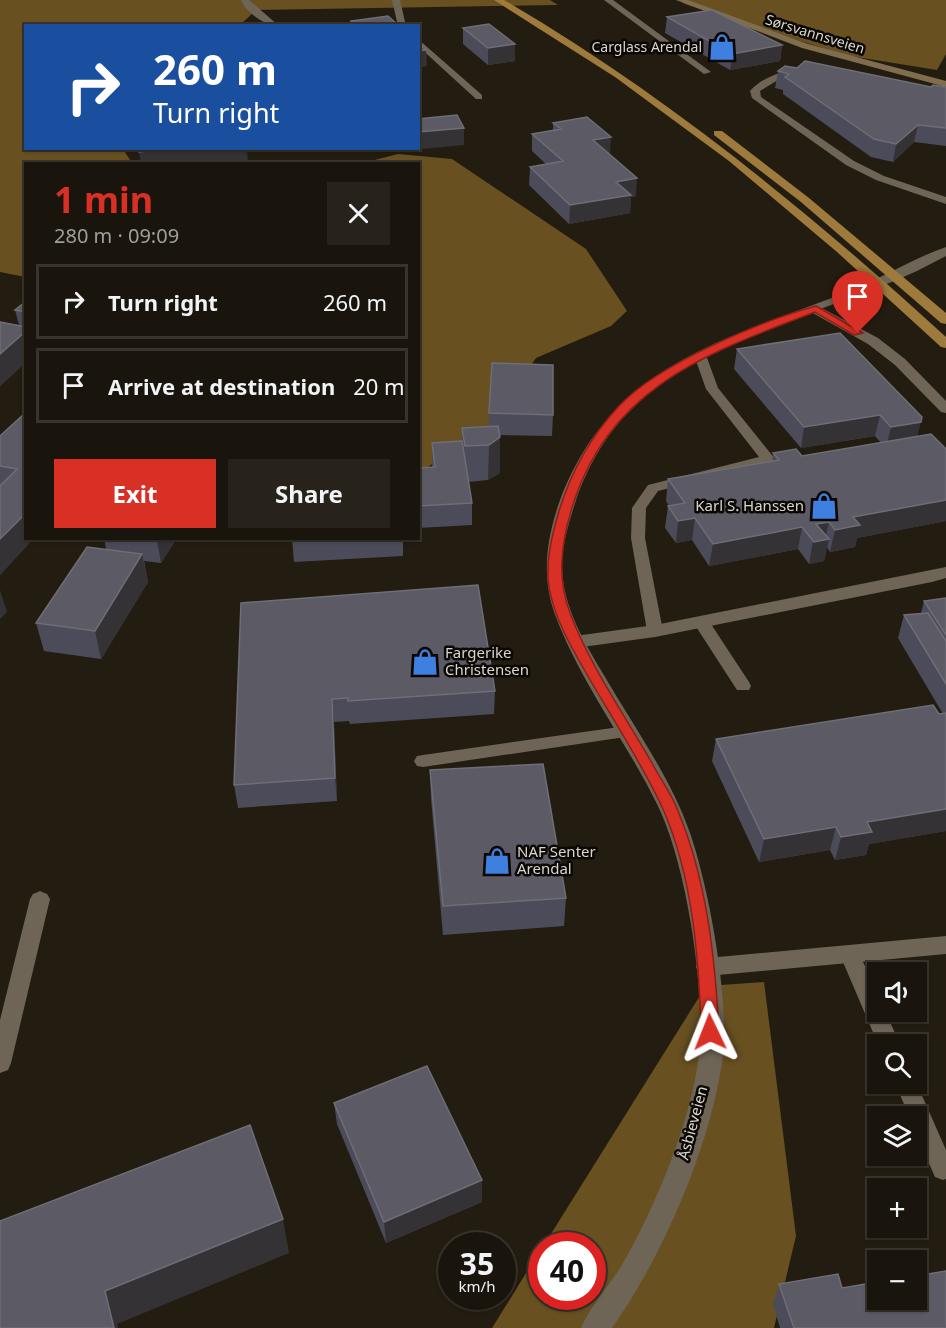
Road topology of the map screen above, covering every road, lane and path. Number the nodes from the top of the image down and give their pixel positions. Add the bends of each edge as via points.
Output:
1 (245, 0) edge
2 (396, 0) edge
3 (498, 0) edge
4 (516, 0) edge
5 (608, 0) edge
6 (680, 0) edge
7 (272, 24) edge
8 (402, 24) edge
9 (420, 43) edge
10 (706, 72) dead end
11 (813, 72) edge
12 (946, 84) edge
13 (478, 97) dead end
14 (946, 201) edge
15 (946, 251) edge
16 (816, 309) junction
17 (946, 320) edge
18 (946, 344) edge
19 (700, 355) junction
20 (946, 409) edge
21 (946, 572) edge
22 (701, 622) junction
23 (655, 631) junction
24 (575, 642) junction
25 (743, 686) dead end
26 (626, 732) junction
27 (423, 761) dead end
28 (40, 899) dead end
29 (946, 945) edge
30 (850, 955) junction
31 (707, 967) junction
32 (885, 1034) edge
33 (0, 1063) edge
34 (911, 1094) edge
35 (943, 1169) dead end
36 (595, 1328) edge

1 - 7 lane
2 - 8 lane
3 - 18 highway via 595,58 729,157 866,271
4 - 17 highway via 615,59 754,159 884,264
5 - 10 lane
6 - 12 main road, Sørsvannsveien via 814,49
9 - 13 lane
11 - 14 lane via 777,76 760,85 755,91 757,98 850,163
15 - 16 street, Åsbieveien
16 - 19 street, Åsbieveien
16 - 20 street via 873,341 900,362
19 - 23 lane via 712,389 768,459 653,488 639,508 638,538
19 - 24 street, Åsbieveien via 650,385 624,407 584,463 569,497 557,538 555,586
21 - 22 street via 932,578
22 - 23 street
22 - 25 lane
23 - 24 street
24 - 26 street, Åsbieveien
26 - 27 lane
26 - 31 street, Åsbieveien via 670,810 693,881
28 - 33 lane
29 - 30 street
30 - 31 street
30 - 32 lane
31 - 36 street, Åsbieveien via 711,1054 690,1146 652,1236
34 - 35 lane

